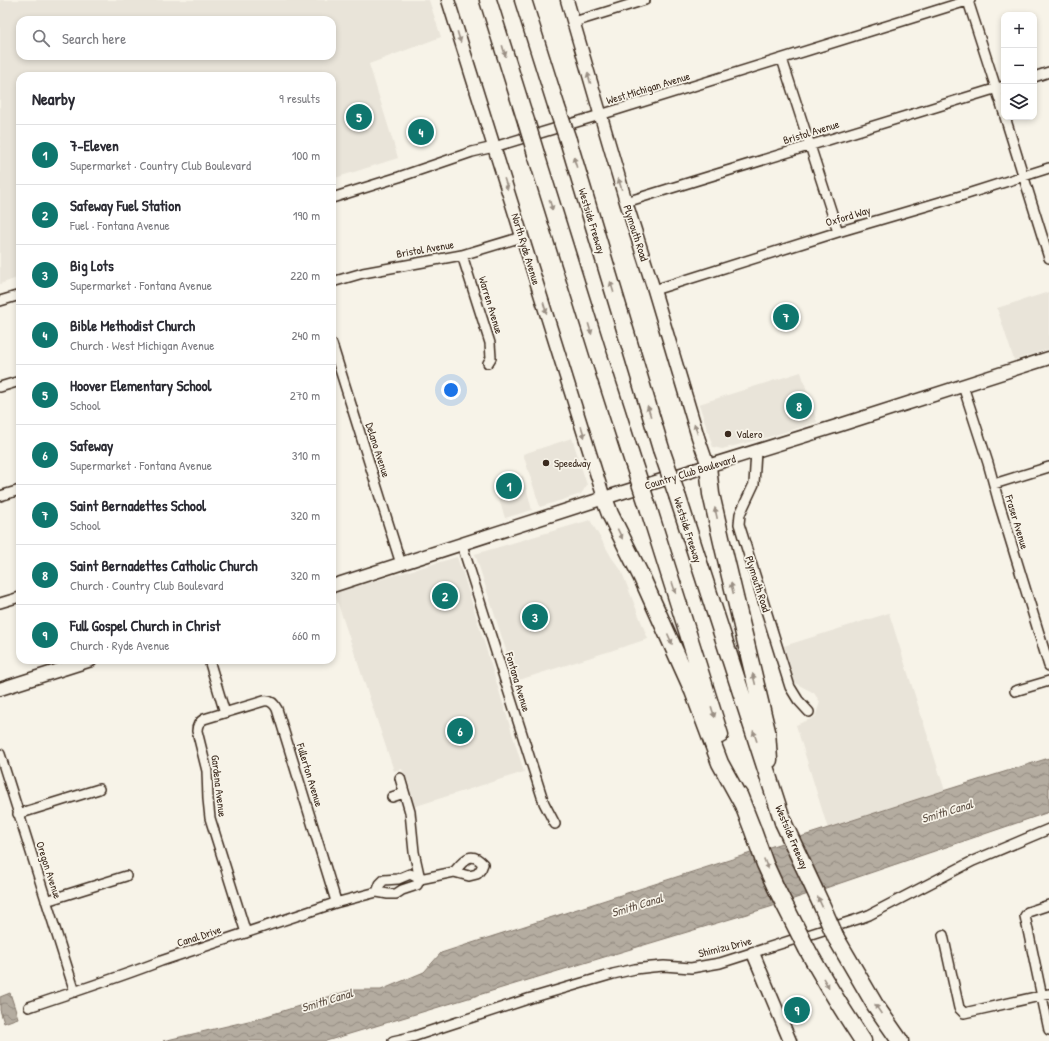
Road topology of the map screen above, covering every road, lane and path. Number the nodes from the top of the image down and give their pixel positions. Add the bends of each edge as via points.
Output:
1 (448, 0) edge
2 (488, 0) edge
3 (523, 0) edge
4 (567, 0) edge
5 (645, 0) edge
6 (969, 0) edge
7 (574, 22) junction
8 (782, 59) junction
9 (1049, 72) edge
10 (1037, 76) edge
11 (1000, 87) edge
12 (600, 116) junction
13 (1006, 120) edge
14 (810, 145) junction
15 (494, 147) junction
16 (1049, 168) edge
17 (1024, 176) junction
18 (336, 197) edge
19 (626, 202) junction
20 (838, 232) junction
21 (522, 237) junction
22 (462, 254) junction
23 (1049, 258) edge
24 (336, 281) edge
25 (654, 290) junction
26 (16, 296) edge
27 (0, 301) edge
28 (336, 357) edge
29 (1049, 358) edge
30 (488, 363) dead end
31 (16, 382) edge
32 (963, 386) junction
33 (0, 387) edge
34 (756, 451) junction
35 (708, 466) junction
36 (1049, 467) edge
37 (994, 484) junction
38 (16, 491) edge
39 (0, 496) edge
40 (604, 498) junction
41 (462, 545) junction
42 (401, 564) junction
43 (336, 585) edge
44 (16, 598) edge
45 (0, 603) edge
46 (78, 664) edge
47 (210, 664) edge
48 (1049, 666) edge
49 (1049, 681) edge
50 (0, 689) edge
51 (1015, 691) dead end
52 (810, 712) dead end
53 (226, 713) junction
54 (0, 754) edge
55 (400, 778) dead end
56 (772, 786) junction
57 (98, 789) dead end
58 (404, 793) junction
59 (392, 797) dead end
60 (743, 806) junction
61 (18, 814) junction
62 (555, 824) dead end
63 (1049, 829) edge
64 (454, 872) dead end
65 (126, 876) dead end
66 (398, 879) junction
67 (420, 879) junction
68 (402, 890) junction
69 (377, 892) junction
70 (46, 901) junction
71 (335, 903) junction
72 (1049, 905) edge
73 (246, 933) junction
74 (943, 935) dead end
75 (753, 953) junction
76 (74, 992) junction
77 (1045, 994) edge
78 (29, 1007) dead end
79 (1049, 1030) edge
80 (409, 1039) edge
81 (393, 1041) edge
82 (790, 1041) edge
83 (863, 1041) edge
84 (900, 1041) edge

1 -> 15 street, North Ryde Avenue
2 -> 60 highway, bridge
56 -> 3 highway, Westside Freeway, bridge via 661,449
4 - 7 street, Plymouth Road
5 - 7 street
6 - 8 street, West Michigan Avenue
6 - 11 street
12 -> 7 street, Plymouth Road
8 - 12 street, West Michigan Avenue
8 - 14 street
9 - 10 street
11 - 14 street, Bristol Avenue
12 - 15 street, West Michigan Avenue
19 -> 12 street, Plymouth Road
13 - 17 street
14 - 19 street, Bristol Avenue
14 - 20 street
15 - 18 street, West Michigan Avenue
15 -> 21 street, North Ryde Avenue
16 - 17 street, Oxford Way
17 - 20 street, Oxford Way
17 - 23 street
19 - 25 street, Plymouth Road
20 - 25 street, Oxford Way
21 - 22 street, Bristol Avenue
21 -> 40 street, North Ryde Avenue
22 - 24 street, Bristol Avenue via 363,273
22 - 30 street, Warren Avenue via 490,343 491,358
35 -> 25 street, Plymouth Road
26 - 27 street
28 - 42 street, Delano Avenue
29 - 32 street, Country Club Boulevard
31 - 33 street
32 - 34 street, Country Club Boulevard
32 - 37 street, Fraser Avenue
34 - 35 street, Country Club Boulevard
34 - 52 street, Plymouth Road via 754,484 740,514 739,524 790,687
35 - 40 street, Country Club Boulevard
56 -> 35 highway via 767,731 722,544
36 - 37 street
37 - 48 street, Fraser Avenue
38 - 39 street
40 - 41 street, Country Club Boulevard
40 -> 60 highway via 693,691 720,763
41 - 42 street, Country Club Boulevard
41 - 62 street, Fontana Avenue via 544,803
42 - 43 street, Country Club Boulevard
44 - 45 street
46 - 50 street
47 - 53 street
49 - 51 street
53 - 71 street, Fullerton Avenue via 268,700 275,706
53 - 73 street, Gardena Avenue via 202,720 197,726 197,731 207,771 210,818
54 - 61 street, Oregon Avenue
55 - 58 street
84 -> 56 highway, Westside Freeway, bridge via 875,1005 836,938 783,822
57 - 61 street
58 - 59 street
58 - 67 street via 410,812
60 -> 83 highway, bridge via 771,876 807,948 827,986
61 - 70 street, Oregon Avenue
63 - 75 street, Shimizu Drive via 973,861 869,915
64 - 67 street, Canal Drive
65 - 70 street
66 - 67 street, Canal Drive via 410,874
66 - 68 street
66 - 69 street, Canal Drive via 384,880
67 - 68 street, Canal Drive via 417,885
68 - 69 street, Canal Drive via 396,894
69 - 71 street, Canal Drive
70 - 76 street, Oregon Avenue
71 - 73 street, Canal Drive
72 - 77 street via 1028,912 1025,916
73 - 76 street, Canal Drive via 161,960
74 - 77 street via 959,1008 964,1012
75 - 80 street, Shimizu Drive via 691,968 664,966 636,969 531,998
75 - 82 street
76 - 78 street, Canal Drive
77 - 79 street
80 - 81 street, Shimizu Drive

